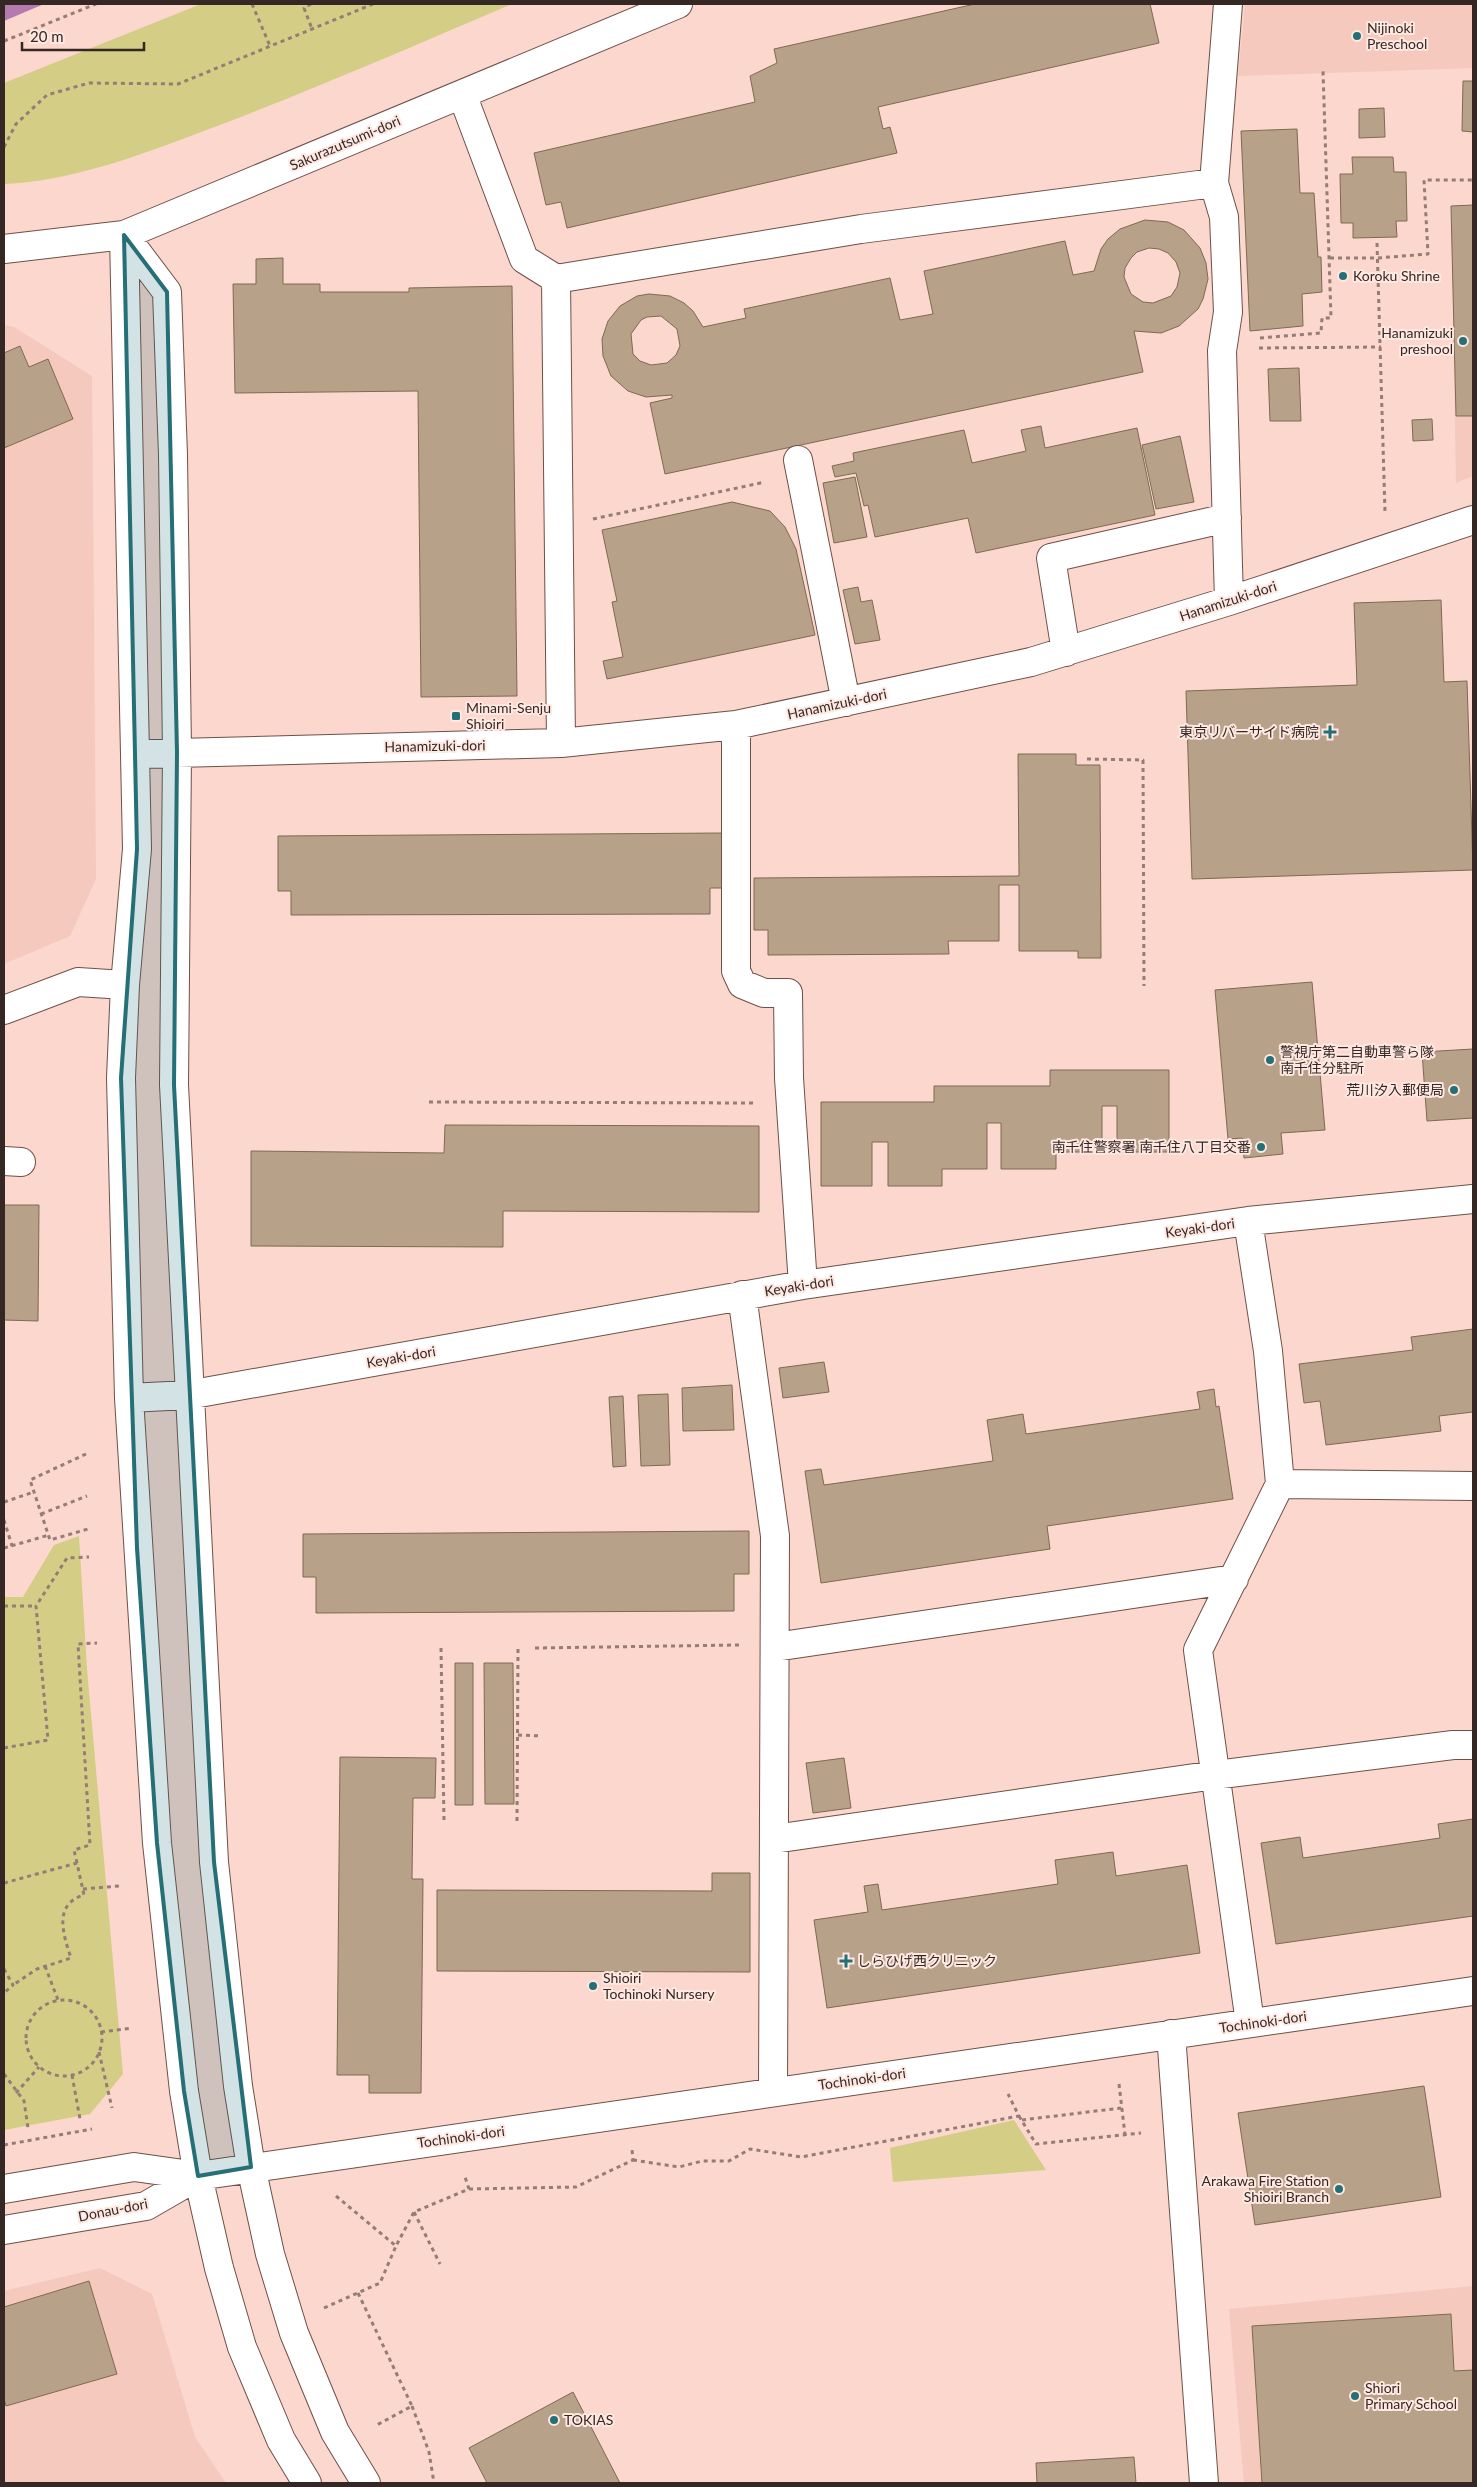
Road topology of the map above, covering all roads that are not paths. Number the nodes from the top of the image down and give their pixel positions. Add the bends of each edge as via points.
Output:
1 (678, 4) edge
2 (1228, 4) edge
3 (462, 94) junction
4 (1214, 183) junction
5 (124, 235) junction
6 (4, 249) edge
7 (556, 279) junction
8 (799, 467) road end
9 (1227, 518) junction
10 (1473, 520) edge
11 (1229, 602) junction
12 (1066, 652) junction
13 (846, 702) junction
14 (736, 725) junction
15 (561, 743) junction
16 (177, 752) junction
17 (136, 754) junction
18 (125, 985) junction
19 (4, 1010) edge
20 (1473, 1199) edge
21 (1248, 1221) junction
22 (802, 1285) junction
23 (742, 1295) junction
24 (188, 1395) junction
25 (129, 1398) junction
26 (1280, 1484) junction
27 (1473, 1486) edge
28 (1234, 1579) junction
29 (775, 1647) junction
30 (1473, 1745) edge
31 (1215, 1775) junction
32 (774, 1838) junction
33 (1473, 1991) edge
34 (1250, 2024) junction
35 (1171, 2034) junction
36 (773, 2092) junction
37 (251, 2167) junction
38 (198, 2176) junction
39 (4, 2189) edge
40 (4, 2230) edge
41 (307, 2483) edge
42 (366, 2483) edge
43 (1204, 2483) edge

1 - 3 street, Sakurazutsumi-dori
2 - 4 street
3 - 5 street, Sakurazutsumi-dori
3 - 7 street via 524,259
4 - 7 street via 861,229
4 - 9 street via 1224,217 1228,312 1222,351
5 - 6 street, Sakurazutsumi-dori
5 - 16 street via 167,292
5 - 17 street
7 - 15 street
8 - 13 street
9 - 11 street
9 - 12 street via 1051,558
10 - 11 street, Hanamizuki-dori
11 - 12 street, Hanamizuki-dori
12 - 13 street, Hanamizuki-dori
13 - 14 street, Hanamizuki-dori
14 - 15 street, Hanamizuki-dori
14 - 22 street via 736,971 742,984 764,993 788,993 789,1078
15 - 16 street, Hanamizuki-dori
16 - 17 street, Hanamizuki-dori
16 - 24 street via 174,1085
17 - 18 street via 137,849
18 - 19 street via 78,982
18 - 25 street via 121,1078
20 - 21 street, Keyaki-dori
21 - 22 street, Keyaki-dori
21 - 26 street via 1268,1351
22 - 23 street, Keyaki-dori
23 - 24 street, Keyaki-dori
23 - 29 street via 775,1536
24 - 25 street, Keyaki-dori
24 - 37 street via 214,1862 238,2086
25 - 38 street via 157,1843 184,2091
26 - 27 street
26 - 28 street
28 - 29 street
28 - 31 street via 1198,1650
29 - 32 street
30 - 31 street
31 - 32 street
31 - 34 street
32 - 36 street
33 - 34 street, Tochinoki-dori
34 - 35 street, Tochinoki-dori
35 - 36 street, Tochinoki-dori
35 - 43 street
36 - 37 street, Tochinoki-dori
37 - 38 street, Tochinoki-dori
37 - 42 street via 270,2254 294,2333 335,2432
38 - 39 street via 134,2167
38 - 40 street, Donau-dori via 146,2206
38 - 41 street via 219,2268 242,2347 281,2440

